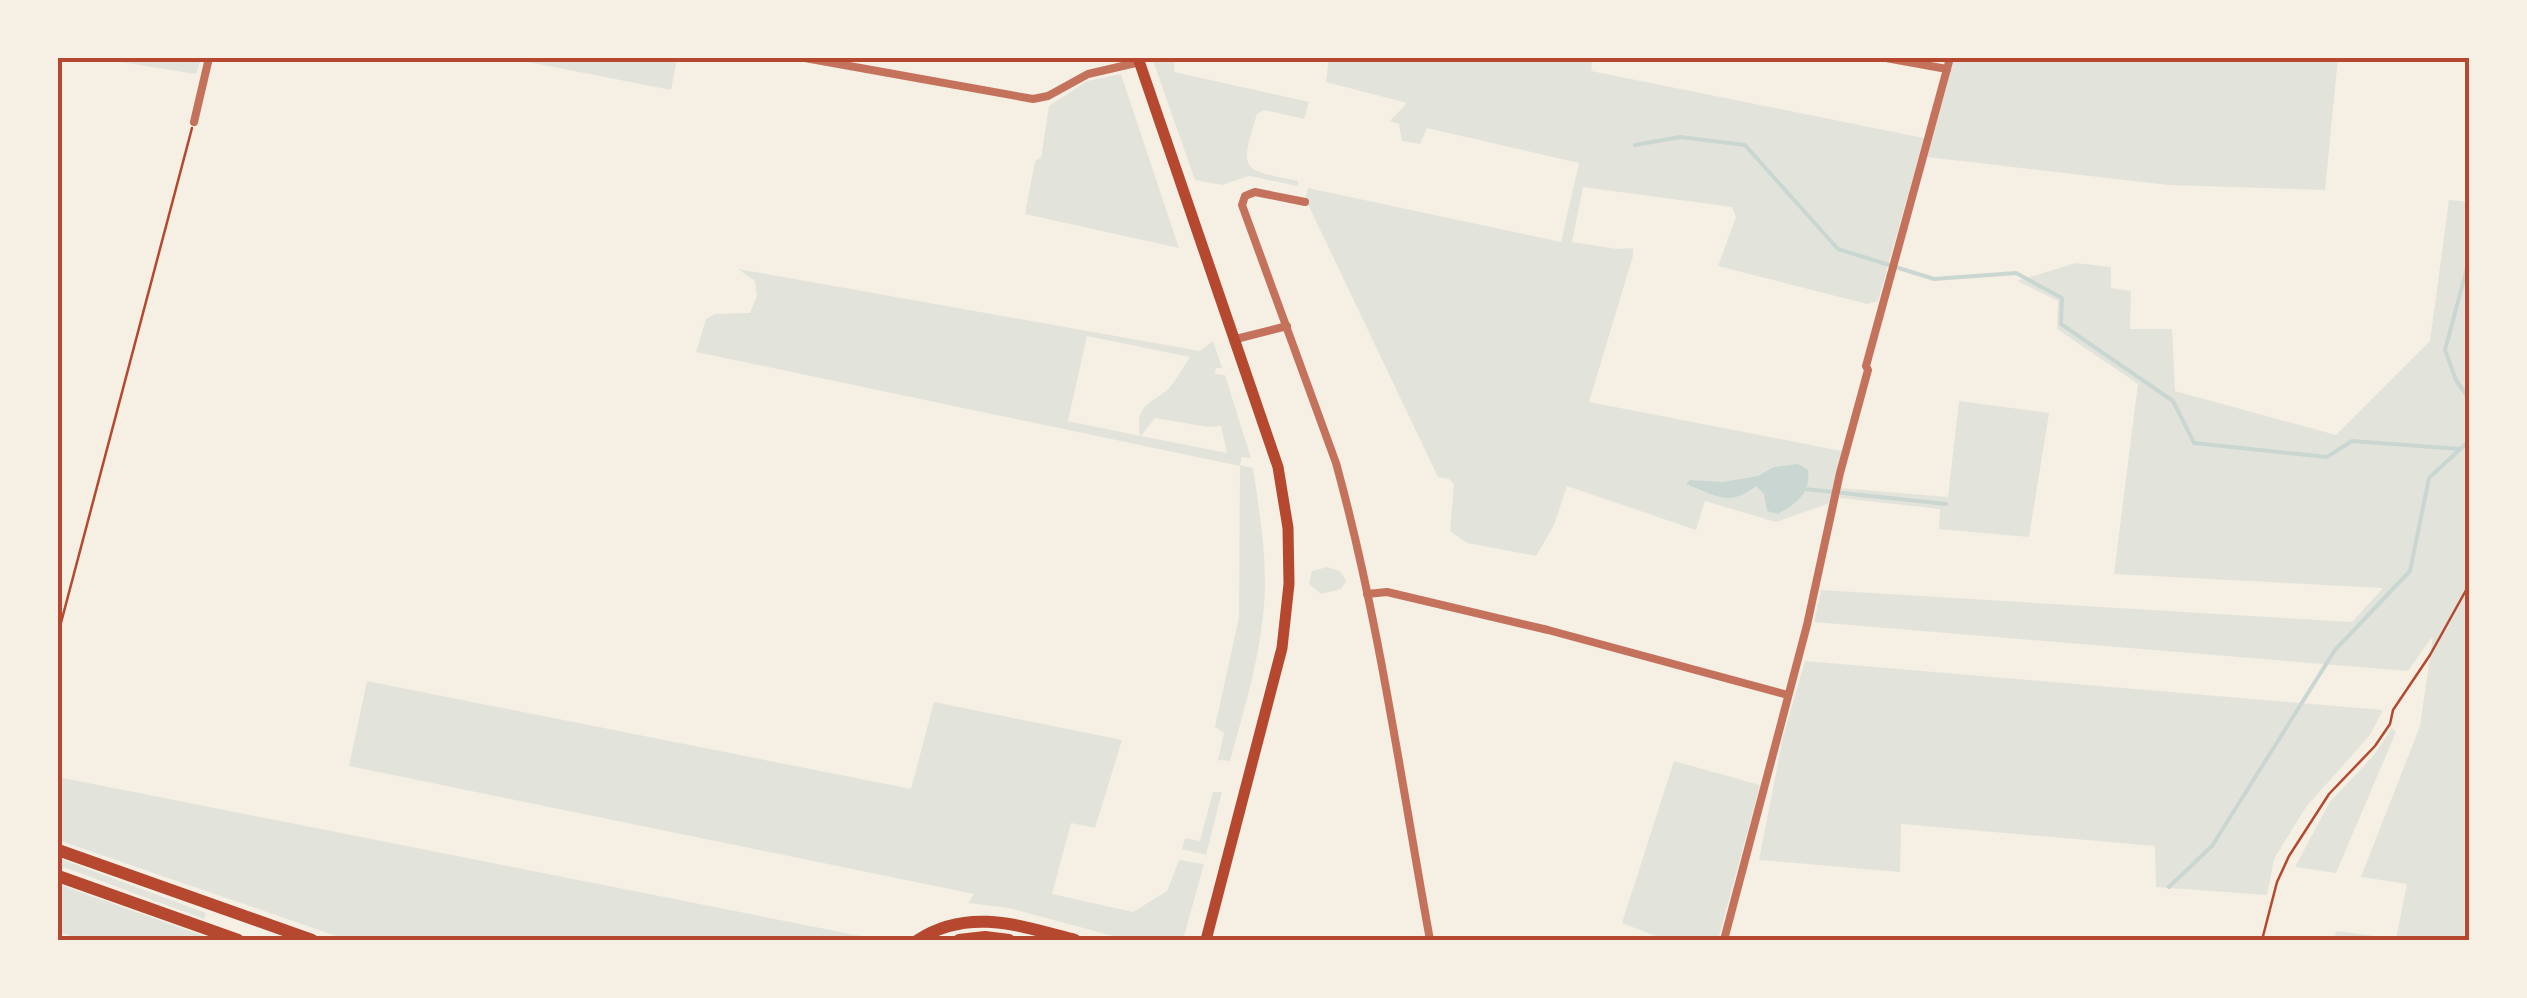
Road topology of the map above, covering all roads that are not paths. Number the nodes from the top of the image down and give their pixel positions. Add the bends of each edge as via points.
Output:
1 (210, 58) edge
2 (805, 58) edge
3 (1886, 58) edge
4 (1950, 58) edge
5 (1139, 60) edge
6 (1946, 70) junction
7 (194, 122) road end
8 (1305, 202) dead end
9 (1287, 326) junction
10 (1236, 339) junction
11 (1366, 594) junction
12 (1788, 695) junction
13 (58, 850) edge
14 (58, 876) edge
15 (238, 940) edge
16 (312, 940) edge
17 (918, 940) edge
18 (959, 940) edge
19 (1009, 940) edge
20 (1075, 940) edge
21 (1206, 940) edge
22 (1430, 940) edge
23 (1724, 940) edge

1 - 7 street
2 - 5 street via 1032,99
3 - 6 street
4 - 6 street
5 - 10 main road
6 - 12 street via 1866,366
8 - 9 street via 1255,192 1242,205
9 - 10 street
9 - 11 street via 1336,463
10 - 21 main road via 1278,466 1289,584 1271,698
11 - 12 street via 1387,592 1548,630
11 - 22 street
12 - 23 street
13 - 16 highway
14 - 15 highway
17 - 20 highway via 954,924 986,920
18 - 19 highway

